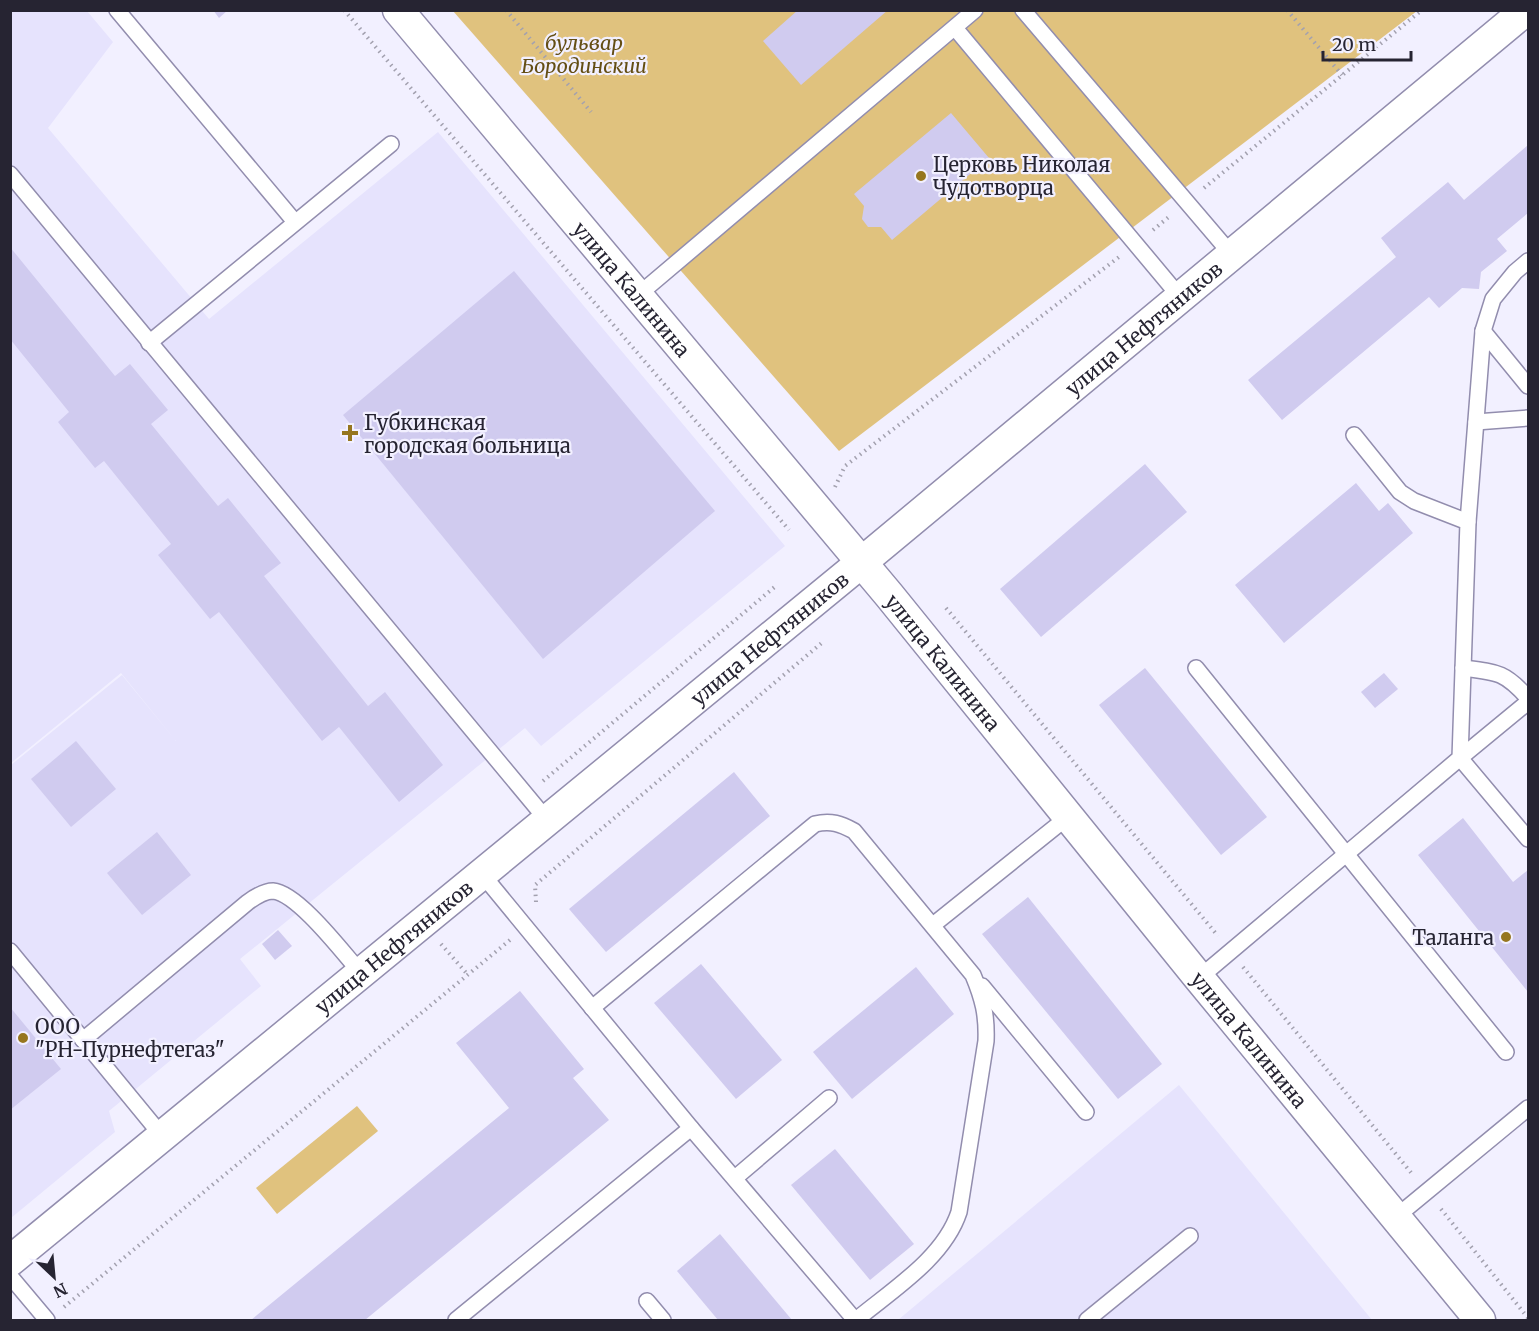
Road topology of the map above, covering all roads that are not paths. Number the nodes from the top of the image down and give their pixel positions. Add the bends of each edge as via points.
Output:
1 (117, 10) edge
2 (398, 10) edge
3 (975, 10) edge
4 (1023, 10) edge
5 (1526, 10) edge
6 (955, 28) junction
7 (391, 144) dead end
8 (10, 174) edge
9 (295, 222) junction
10 (1232, 255) junction
11 (1528, 261) edge
12 (637, 296) junction
13 (1180, 297) junction
14 (1483, 331) junction
15 (149, 343) junction
16 (1528, 386) edge
17 (1528, 418) edge
18 (1476, 422) junction
19 (1354, 435) dead end
20 (1468, 522) junction
21 (862, 562) junction
22 (1196, 668) dead end
23 (1463, 668) junction
24 (1528, 700) edge
25 (1460, 758) junction
26 (1069, 816) junction
27 (547, 820) junction
28 (1528, 839) edge
29 (1346, 854) junction
30 (482, 874) junction
31 (933, 925) junction
32 (10, 951) edge
33 (361, 973) junction
34 (973, 975) junction
35 (1199, 978) junction
36 (592, 1008) junction
37 (83, 1040) junction
38 (1506, 1052) dead end
39 (829, 1098) dead end
40 (1528, 1108) edge
41 (1086, 1112) dead end
42 (691, 1128) junction
43 (163, 1137) junction
44 (735, 1178) junction
45 (1396, 1217) junction
46 (1190, 1236) dead end
47 (10, 1261) edge
48 (10, 1276) edge
49 (647, 1301) dead end
50 (52, 1317) edge
51 (456, 1320) edge
52 (663, 1320) edge
53 (855, 1320) edge
54 (1087, 1320) edge
55 (1480, 1320) edge

1 - 9 lane
2 - 12 street, улица Калинина
3 - 6 lane
4 - 10 lane
5 - 10 street, улица Нефтяников
6 - 12 lane
6 - 13 lane
7 - 9 lane
8 - 15 lane
9 - 15 lane
10 - 13 street, улица Нефтяников
11 - 14 lane via 1493,299
12 - 21 street, улица Калинина
13 - 21 street, улица Нефтяников
14 - 16 lane
14 - 18 lane
15 - 27 lane
17 - 18 lane
18 - 20 lane
19 - 20 lane via 1400,492
20 - 23 lane
21 - 26 street, улица Калинина
21 - 27 street, улица Нефтяников
22 - 29 lane
23 - 24 lane via 1504,675
23 - 25 lane
24 - 25 lane
25 - 28 lane
25 - 29 lane
26 - 31 lane
26 - 35 street, улица Калинина
27 - 30 street, улица Нефтяников
29 - 35 lane
29 - 38 lane
30 - 33 street, улица Нефтяников
30 - 36 lane
31 - 34 lane
31 - 36 lane via 854,831 828,821 815,824
32 - 37 lane
33 - 37 lane via 310,915 283,894 272,891 248,902
33 - 43 street, улица Нефтяников
34 - 41 lane
34 - 53 lane via 983,998 986,1041 954,1228 933,1255
35 - 45 street, улица Калинина
36 - 42 lane
37 - 43 lane
39 - 44 lane
40 - 45 lane
42 - 44 lane
42 - 51 lane
43 - 47 street, улица Нефтяников
44 - 53 lane
45 - 55 street, улица Калинина
46 - 54 lane
48 - 50 lane
49 - 52 lane

